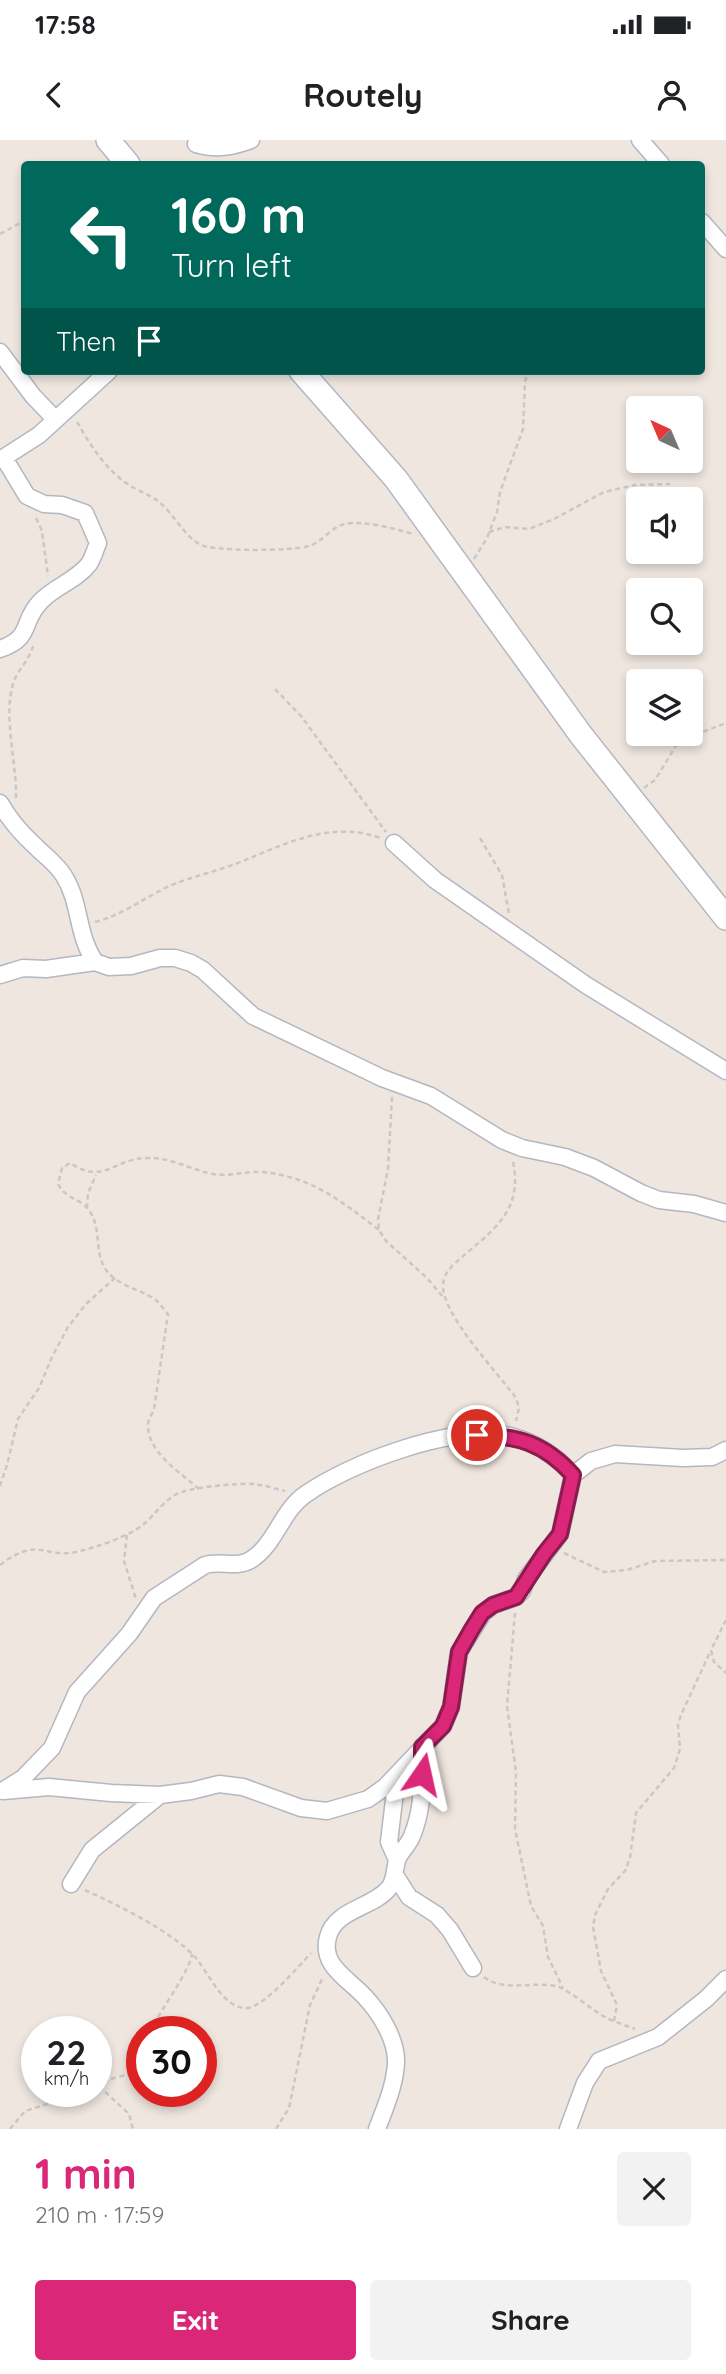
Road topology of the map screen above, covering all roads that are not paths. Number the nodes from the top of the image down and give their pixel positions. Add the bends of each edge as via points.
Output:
1 (108, 140) edge
2 (251, 140) edge
3 (640, 140) edge
4 (197, 144) dead end
5 (126, 161) edge
6 (658, 161) edge
7 (705, 225) edge
8 (726, 249) edge
9 (0, 352) edge
10 (105, 375) edge
11 (306, 375) edge
12 (55, 419) junction
13 (2, 459) edge
14 (0, 649) edge
15 (0, 803) edge
16 (394, 843) road end
17 (726, 918) edge
18 (95, 962) junction
19 (0, 975) edge
20 (726, 1071) edge
21 (726, 1213) edge
22 (726, 1450) edge
23 (573, 1475) junction
24 (422, 1747) junction
25 (397, 1775) junction
26 (1, 1792) edge
27 (160, 1795) junction
28 (396, 1868) junction
29 (71, 1884) road end
30 (473, 1968) road end
31 (726, 1979) edge
32 (377, 2129) edge
33 (568, 2129) edge

1 - 5 street
2 - 4 street via 231,148
3 - 6 street
7 - 8 street
9 - 12 street
10 - 12 street
11 - 17 street via 441,539 513,644
12 - 13 street
13 - 14 street via 27,496 85,513 98,544 88,564 41,601 15,644
15 - 18 street via 66,879 86,948
16 - 20 street via 435,880 513,935
18 - 19 street via 23,968
18 - 21 street via 109,967 160,958 191,963 253,1016 431,1096 502,1140 594,1168 659,1200
22 - 23 street via 712,1457 615,1454 591,1461
23 - 24 street via 560,1534 516,1597 482,1613 459,1652 456,1684 443,1726
23 - 26 street via 534,1444 508,1436 465,1436 430,1441 355,1468 306,1494 252,1559 205,1565 158,1595 76,1692 52,1748 23,1778
24 - 25 street
24 - 28 street via 422,1805
25 - 27 street via 368,1799 327,1811 219,1784
25 - 28 street via 388,1842
26 - 27 street via 49,1787
27 - 29 street via 92,1850
28 - 30 street via 408,1897 437,1915
28 - 32 street via 389,1888 335,1924 328,1948 340,1976 365,1996 391,2039 396,2060 393,2081
31 - 33 street via 657,2037 599,2061 585,2082

